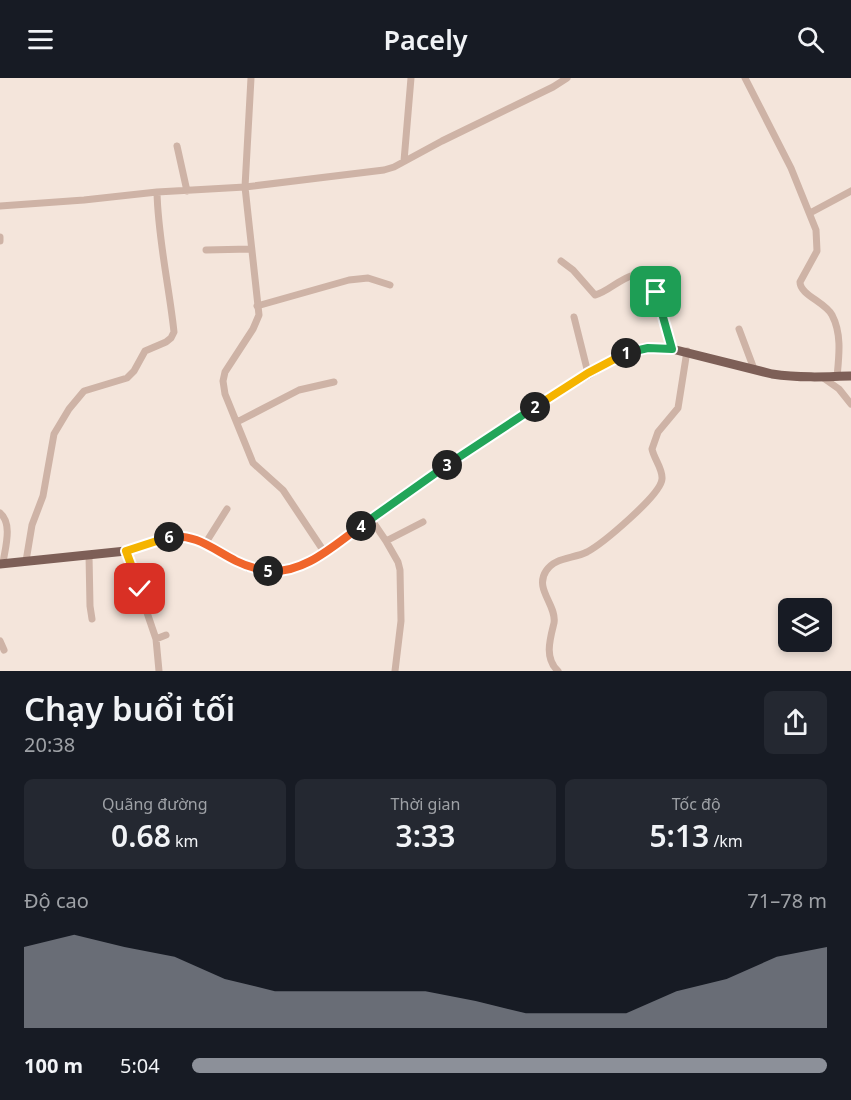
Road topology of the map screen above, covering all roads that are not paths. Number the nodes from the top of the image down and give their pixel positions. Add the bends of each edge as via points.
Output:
1 (251, 78) edge
2 (411, 78) edge
3 (567, 78) edge
4 (745, 78) edge
5 (177, 146) dead end
6 (404, 161) junction
7 (245, 187) junction
8 (187, 191) junction
9 (851, 191) edge
10 (158, 192) junction
11 (0, 206) edge
12 (810, 213) junction
13 (0, 237) edge
14 (0, 241) edge
15 (250, 249) junction
16 (206, 250) dead end
17 (561, 261) dead end
18 (390, 285) dead end
19 (257, 306) junction
20 (574, 317) dead end
21 (739, 329) dead end
22 (672, 349) junction
23 (687, 351) junction
24 (754, 369) junction
25 (588, 373) junction
26 (837, 376) junction
27 (851, 376) edge
28 (822, 377) junction
29 (334, 382) dead end
30 (851, 404) edge
31 (237, 422) junction
32 (228, 509) dead end
33 (0, 513) edge
34 (371, 519) junction
35 (423, 522) dead end
36 (386, 541) junction
37 (205, 544) junction
38 (126, 551) junction
39 (324, 553) junction
40 (89, 555) junction
41 (26, 561) junction
42 (2, 563) edge
43 (92, 619) dead end
44 (166, 635) dead end
45 (156, 639) junction
46 (0, 641) edge
47 (4, 650) dead end
48 (159, 671) edge
49 (395, 671) edge
50 (558, 671) edge

1 - 7 street
2 - 6 street
3 - 6 street
4 - 12 street
5 - 8 street
6 - 7 street via 374,172
7 - 8 street
7 - 15 street
8 - 10 street
9 - 12 street
10 - 11 street
10 - 41 street via 159,234 174,332 166,342 145,351 127,378 84,391 69,409 54,434
12 - 26 street via 817,251 800,287 825,306 835,322 839,346
13 - 14 street
15 - 16 street
15 - 19 street
17 - 22 street via 595,295 628,277 652,278
18 - 19 street via 368,278 349,280
19 - 31 street via 257,322 223,381
20 - 25 street
21 - 24 street
22 - 23 main road
22 - 25 main road via 634,350
23 - 24 main road
23 - 50 street via 678,408 658,432 652,449 662,474 660,488 600,543 586,552 558,560 542,579 555,619 550,656
24 - 28 main road via 786,376
25 - 34 main road
26 - 27 main road
26 - 28 main road
28 - 30 street
29 - 31 street via 298,390
31 - 39 street via 248,456 283,490
32 - 37 street
33 - 42 street via 8,526
34 - 36 street
34 - 39 main road
35 - 36 street
36 - 49 street via 400,570
37 - 38 main road via 171,536
37 - 39 main road via 248,567 274,572 295,568
38 - 40 main road
38 - 45 street
40 - 41 main road
40 - 43 street
41 - 42 main road
44 - 45 street
45 - 48 street
46 - 47 street

